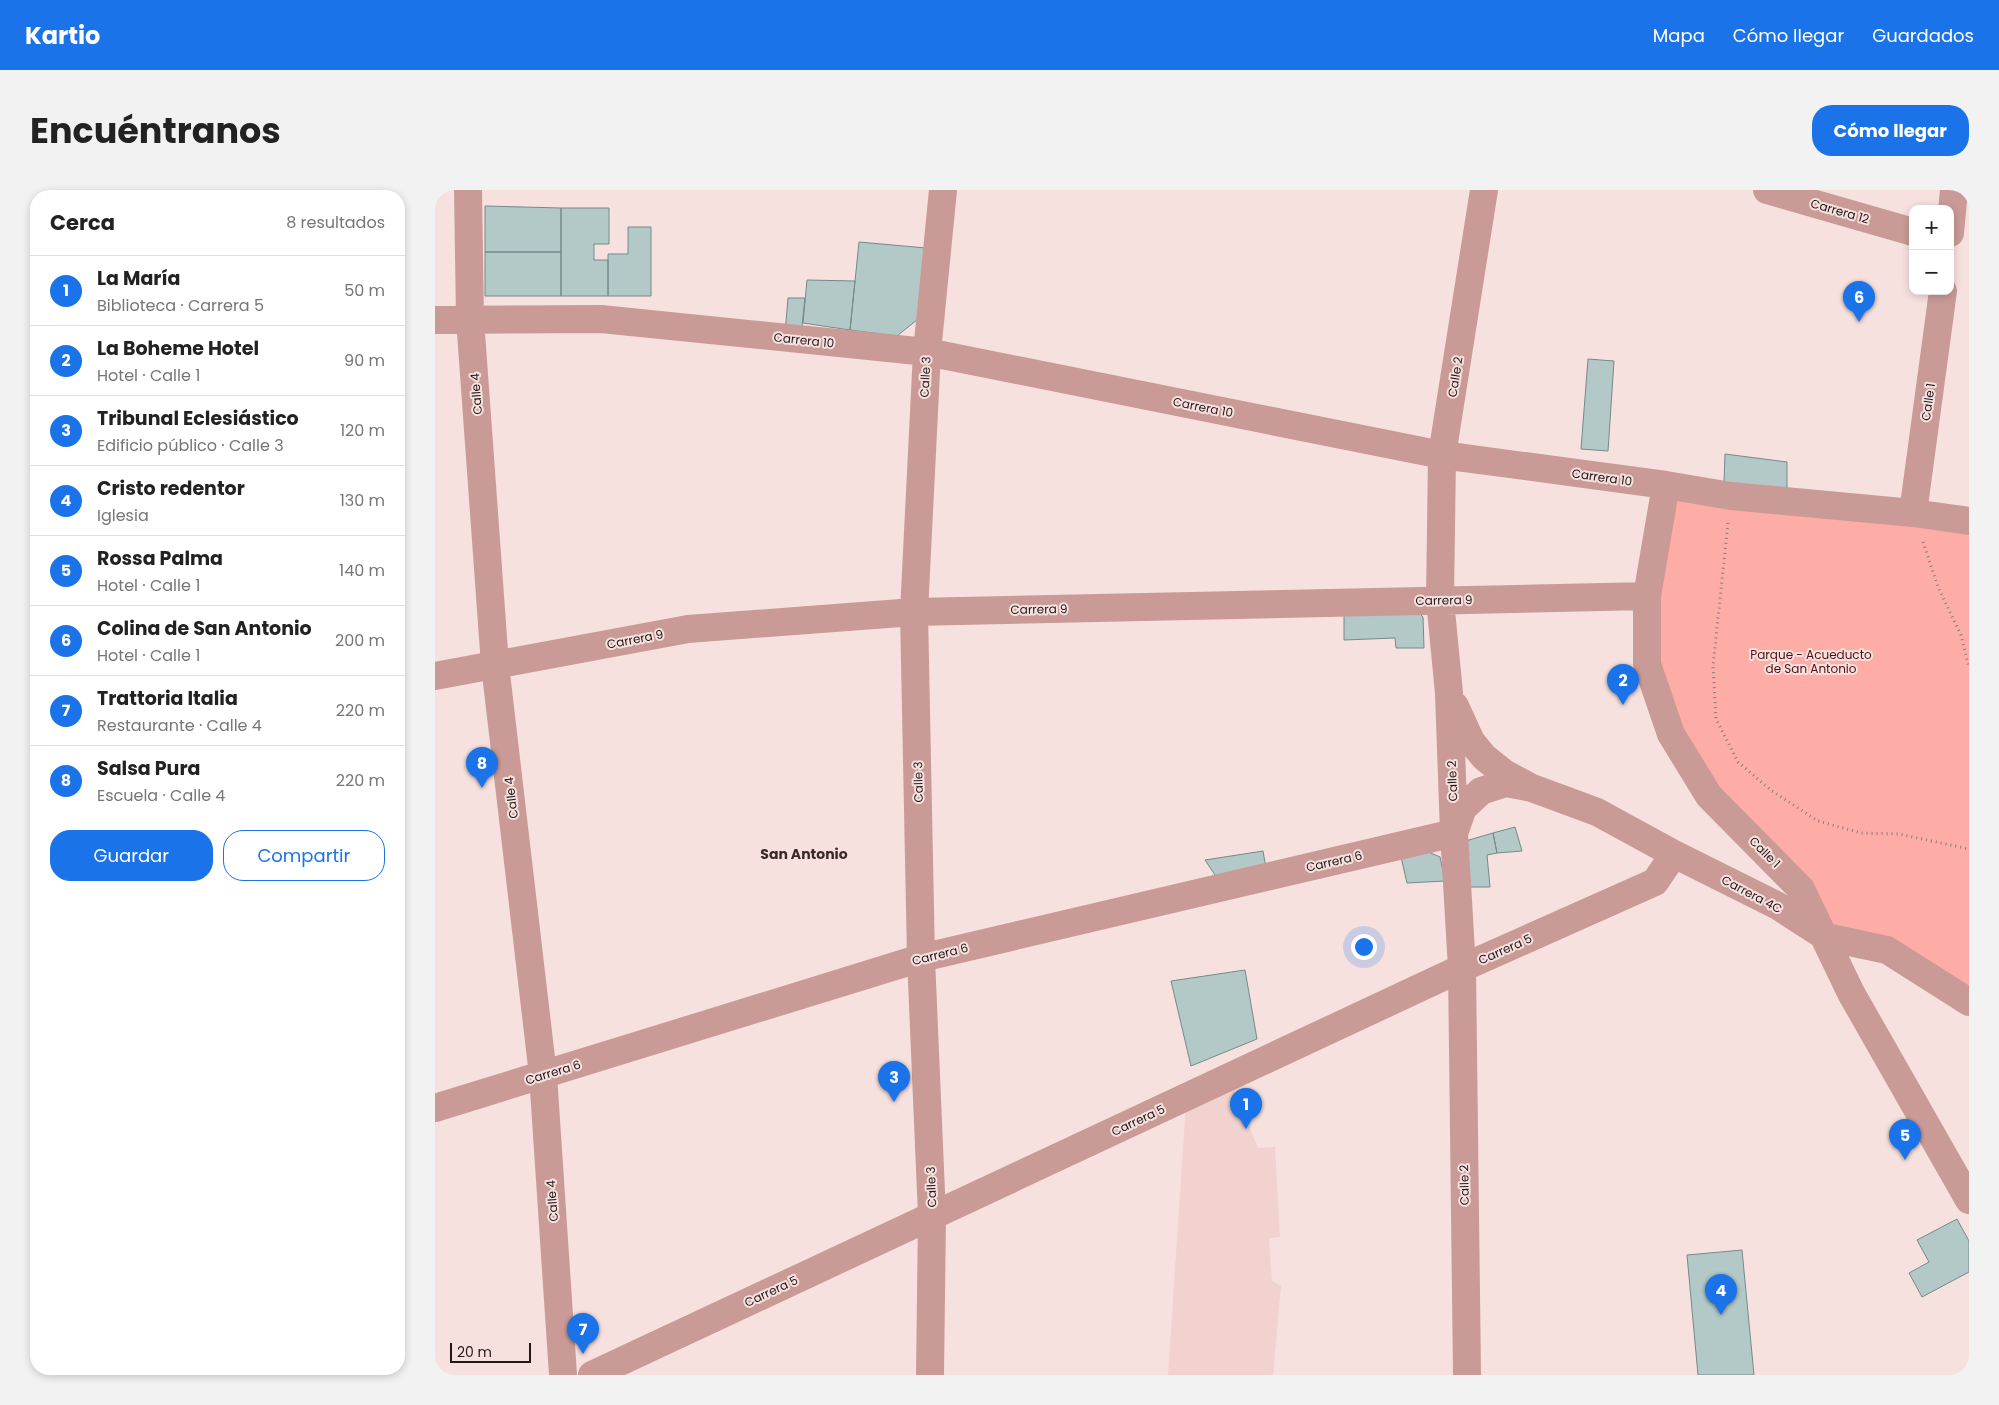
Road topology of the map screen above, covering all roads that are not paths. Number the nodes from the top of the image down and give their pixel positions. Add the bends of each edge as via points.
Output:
1 (468, 190) edge
2 (943, 190) edge
3 (1484, 190) edge
4 (1767, 190) edge
5 (1953, 190) edge
6 (1952, 205) edge
7 (1909, 231) edge
8 (1954, 243) edge
9 (1969, 244) edge
10 (1942, 295) edge
11 (470, 319) junction
12 (435, 320) edge
13 (927, 352) junction
14 (1442, 456) junction
15 (1666, 485) junction
16 (1913, 513) junction
17 (1969, 521) edge
18 (1647, 596) junction
19 (1440, 600) junction
20 (914, 612) junction
21 (495, 665) junction
22 (435, 676) edge
23 (1449, 693) junction
24 (1532, 788) junction
25 (1454, 833) junction
26 (1674, 854) junction
27 (1826, 937) junction
28 (921, 958) junction
29 (1462, 968) junction
30 (1969, 1002) edge
31 (543, 1075) junction
32 (435, 1108) edge
33 (1969, 1200) edge
34 (932, 1216) junction
35 (563, 1375) edge
36 (592, 1375) edge
37 (930, 1375) edge
38 (1467, 1375) edge

1 - 11 street, Calle 4
2 - 13 street, Calle 3
3 - 14 street, Calle 2
4 - 7 street, Carrera 12
5 - 6 street
8 - 9 street
10 - 16 street, Calle 1
11 - 12 street, Carrera 10
11 - 13 street, Carrera 10 via 601,319
11 - 21 street, Calle 4
13 - 14 street, Carrera 10
13 - 20 street, Calle 3
14 - 15 street, Carrera 10
14 - 19 street, Calle 2
15 - 16 street, Carrera 10 via 1731,496
15 - 18 street, Calle 1
16 - 17 street, Carrera 10
18 - 19 street, Carrera 9
18 - 27 street, Calle 1 via 1647,664 1671,734 1709,796 1801,889
19 - 20 street, Carrera 9
19 - 23 street, Calle 2
20 - 21 street, Carrera 9 via 688,629
20 - 28 street, Calle 3
21 - 22 street, Carrera 9
21 - 31 street, Calle 4
23 - 24 street, Carrera 4C via 1471,741 1484,757 1504,773
23 - 25 street, Calle 2
24 - 25 street, Carrera 4C via 1506,784 1481,791 1463,808
24 - 26 street, Carrera 4C via 1597,812
25 - 28 street, Carrera 6
25 - 29 street, Calle 2
26 - 27 street, Carrera 4C via 1778,906
26 - 29 street, Carrera 5 via 1655,882
27 - 30 street, Carrera 4C via 1887,950
27 - 33 street, Calle 1 via 1851,993
28 - 31 street, Carrera 6
28 - 34 street, Calle 3
29 - 34 street, Carrera 5
29 - 38 street, Calle 2
31 - 32 street, Carrera 6
31 - 35 street, Calle 4
34 - 36 street, Carrera 5
34 - 37 street, Calle 3

